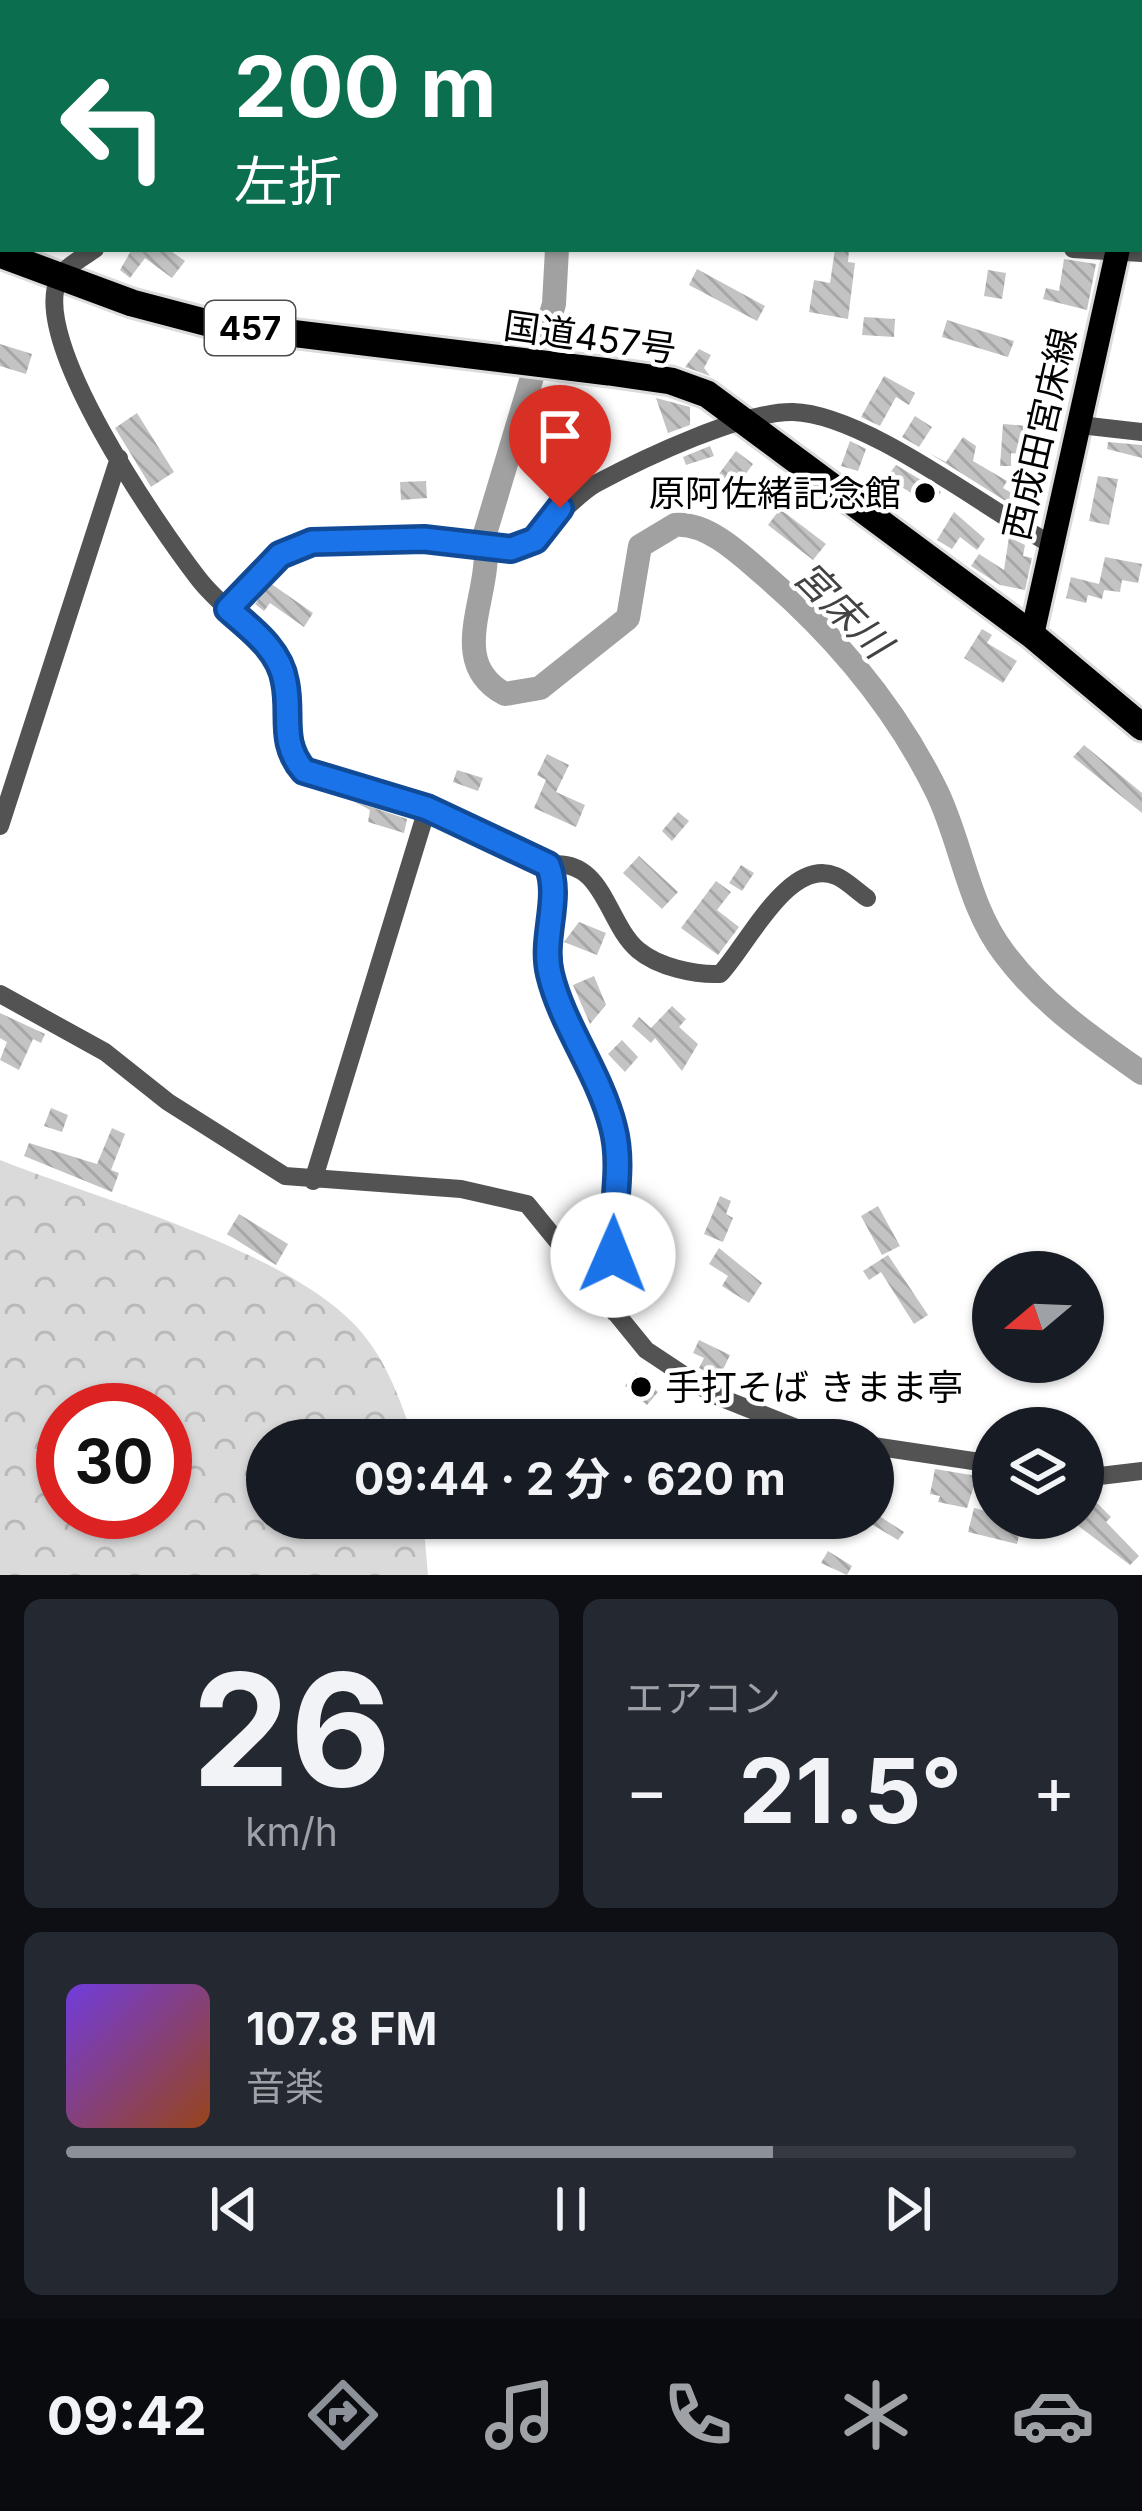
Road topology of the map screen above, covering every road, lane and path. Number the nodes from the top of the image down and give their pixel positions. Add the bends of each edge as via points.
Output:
1 (91, 252) edge
2 (1126, 252) edge
3 (0, 254) edge
4 (61, 274) junction
5 (745, 418) junction
6 (1080, 424) junction
7 (1142, 432) edge
8 (119, 458) junction
9 (1052, 545) junction
10 (228, 609) junction
11 (1032, 635) junction
12 (1142, 727) edge
13 (427, 808) junction
14 (0, 826) edge
15 (548, 865) junction
16 (867, 898) dead end
17 (0, 994) edge
18 (314, 1181) junction
19 (615, 1313) junction
20 (768, 1419) edge
21 (894, 1449) edge
22 (972, 1461) edge
23 (1142, 1471) edge
24 (1104, 1476) edge

1 - 4 street
2 - 6 main road, 西成田宮床線
3 - 4 highway, 国道457号 / 457
4 - 5 highway, 国道457号 / 457 via 208,323 671,382
4 - 8 street via 55,298 65,357
5 - 9 street via 789,412 845,422
5 - 10 street via 593,484 535,540 506,548 312,542 280,555
5 - 11 highway, 国道457号 / 457
6 - 7 street
6 - 9 main road, 西成田宮床線
8 - 10 street via 194,573
8 - 14 street
9 - 11 main road, 西成田宮床線
10 - 13 street via 277,658 286,682 286,739 304,771
11 - 12 highway, 国道457号 / 457
13 - 15 street
13 - 18 street
15 - 16 street via 576,868 596,883 636,949 702,974 720,974 789,884 806,875 833,874
15 - 19 street via 550,977 616,1138
17 - 18 street via 105,1052 258,1163
18 - 19 street via 443,1187 527,1204
19 - 20 street via 646,1350 695,1384
21 - 22 street
23 - 24 street

